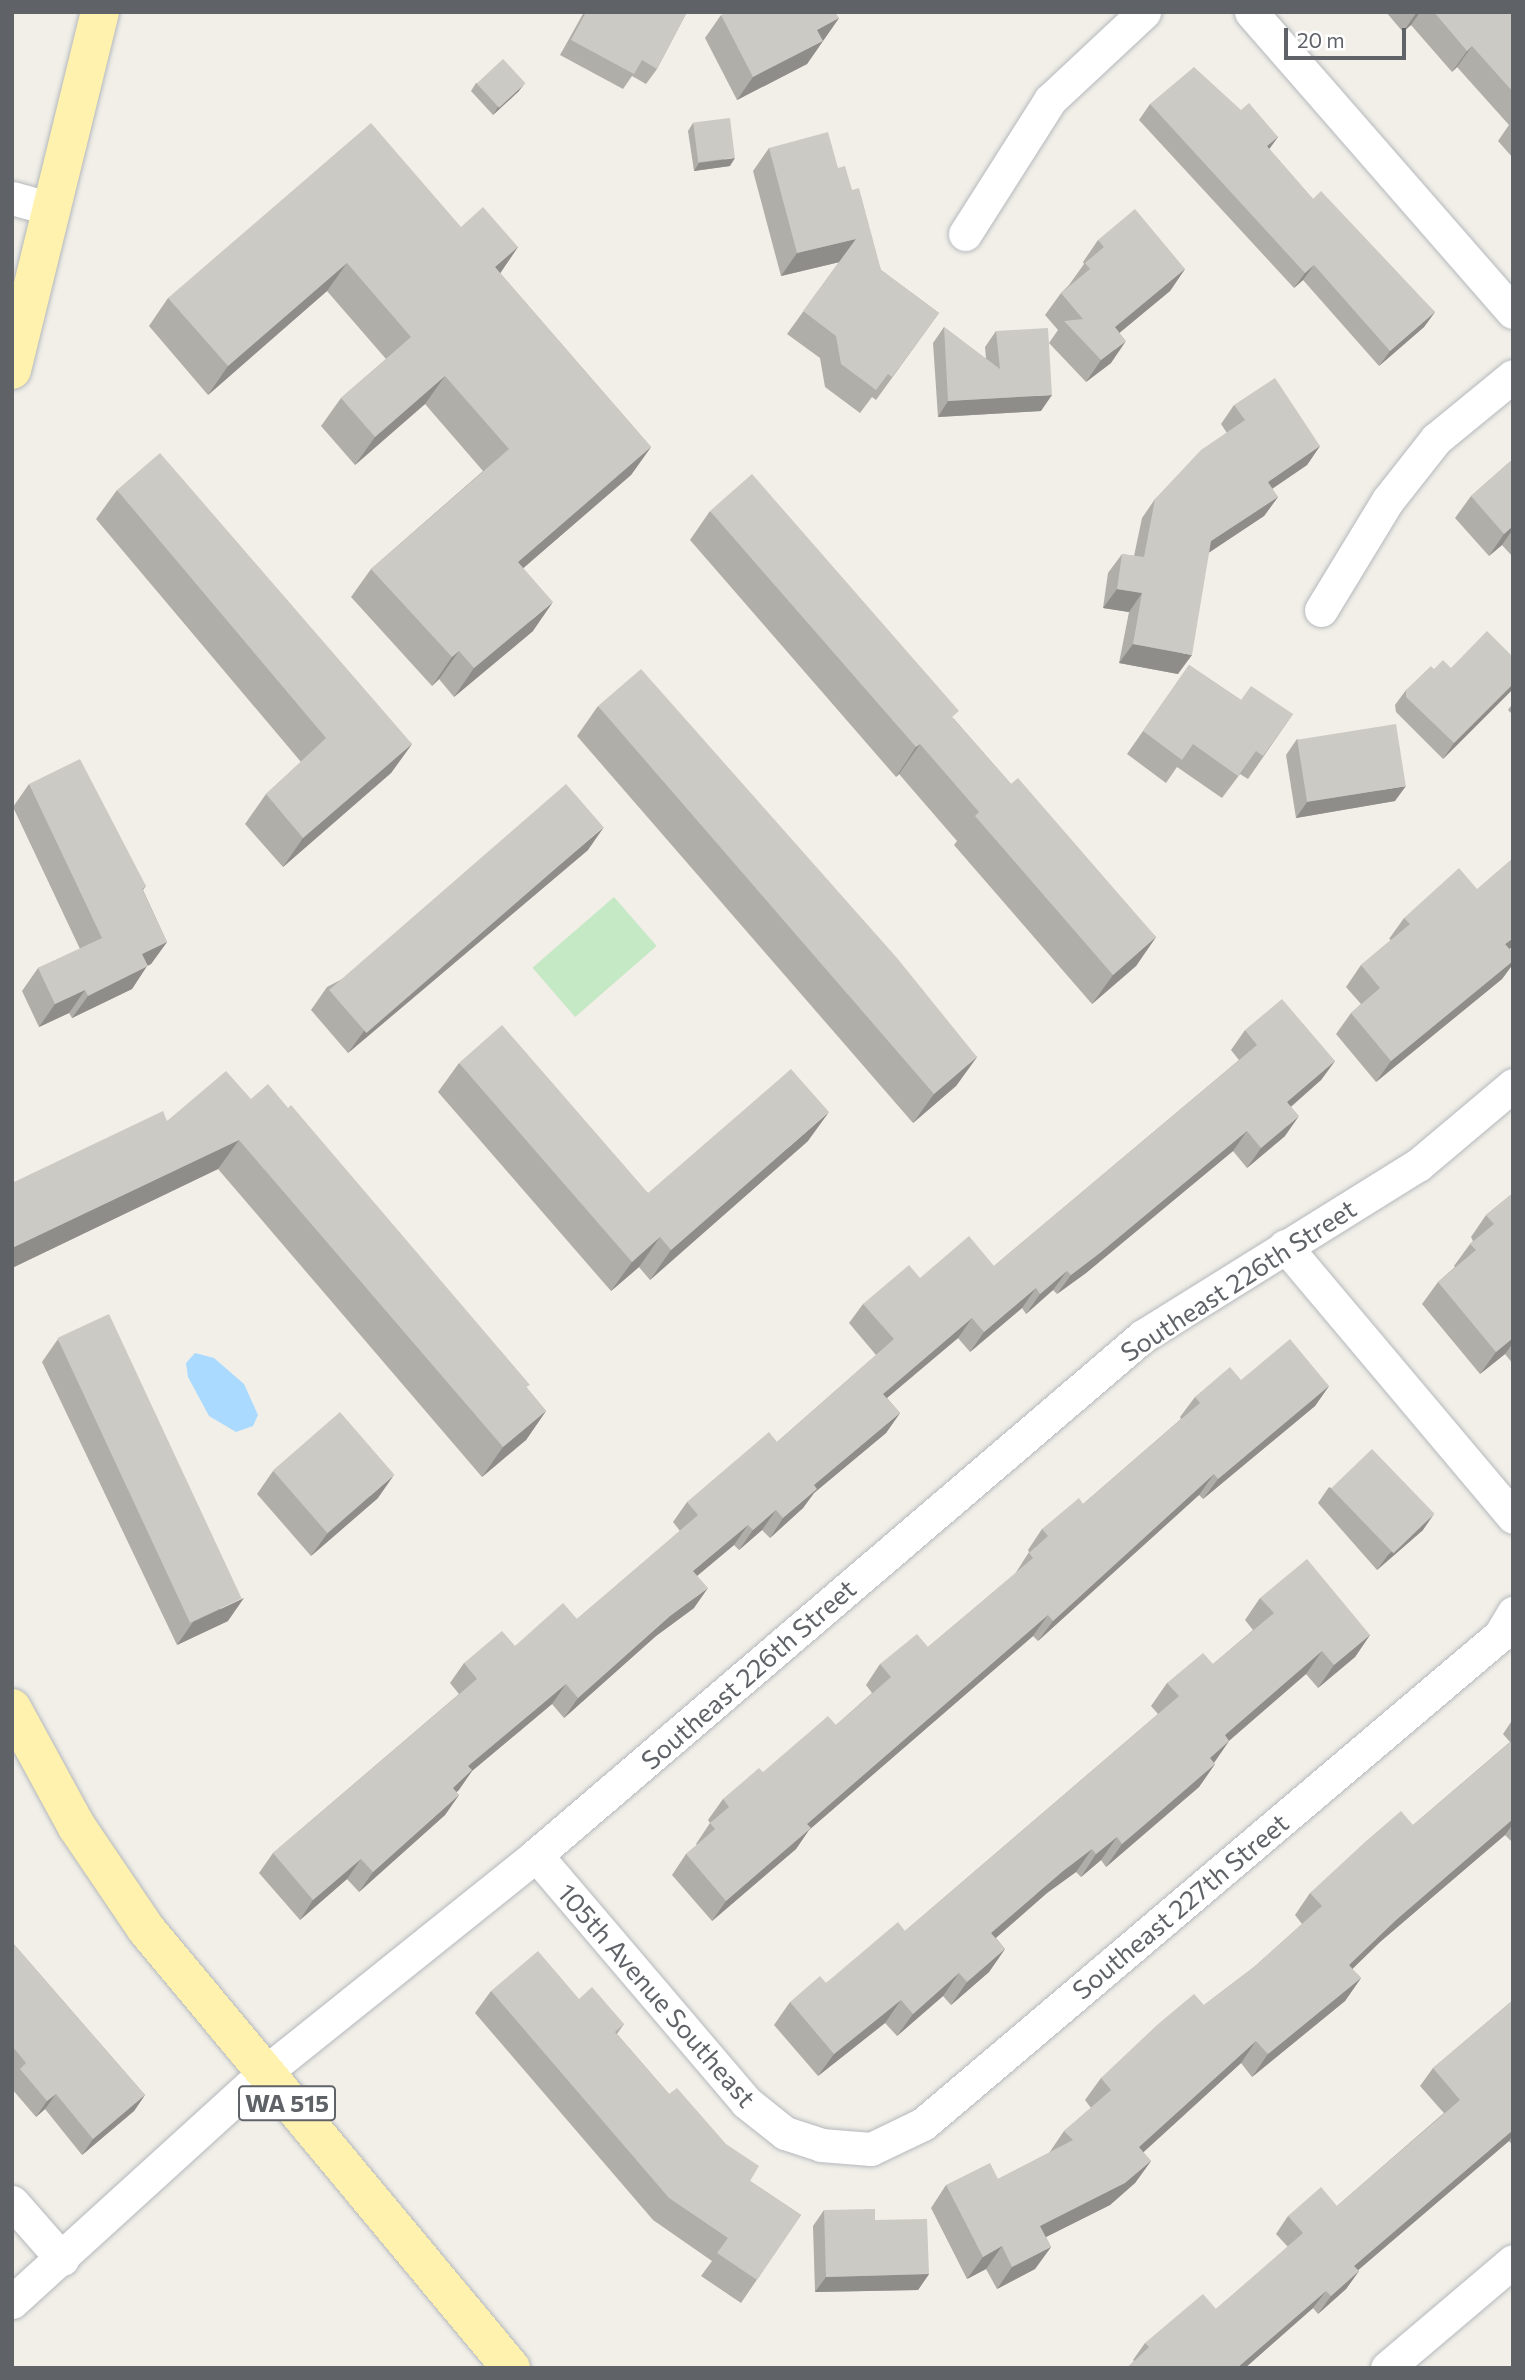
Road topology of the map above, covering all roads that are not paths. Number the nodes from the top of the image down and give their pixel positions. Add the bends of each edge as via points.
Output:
1 (100, 12) edge
2 (1144, 12) edge
3 (1251, 12) edge
4 (12, 198) edge
5 (52, 209) junction
6 (965, 234) dead end
7 (1513, 312) edge
8 (12, 370) edge
9 (1513, 376) edge
10 (1321, 610) dead end
11 (1513, 1085) edge
12 (1285, 1246) junction
13 (1513, 1517) edge
14 (1513, 1613) edge
15 (12, 1708) edge
16 (536, 1855) junction
17 (263, 2074) junction
18 (821, 2145) joint
19 (12, 2202) edge
20 (62, 2259) junction
21 (1513, 2261) edge
22 (12, 2302) edge
23 (511, 2368) edge
24 (1387, 2368) edge

1 - 5 main road
2 - 6 street via 1050,100
3 - 7 street
4 - 5 street
5 - 8 main road
9 - 10 street via 1436,439 1388,500
11 - 12 street, Southeast 226th Street via 1418,1165
12 - 13 street
12 - 16 street, Southeast 226th Street via 1143,1336
14 - 18 street, Southeast 227th Street via 1500,1635 923,2124 871,2148
15 - 17 main road, WA 515 via 77,1827 146,1929
16 - 17 street, Southeast 226th Street
16 - 18 street, 105th Avenue Southeast via 746,2102 785,2133
17 - 20 street, Southeast 226th Street
17 - 23 main road, WA 515
19 - 20 street
20 - 22 street, Southeast 226th Street
21 - 24 street

